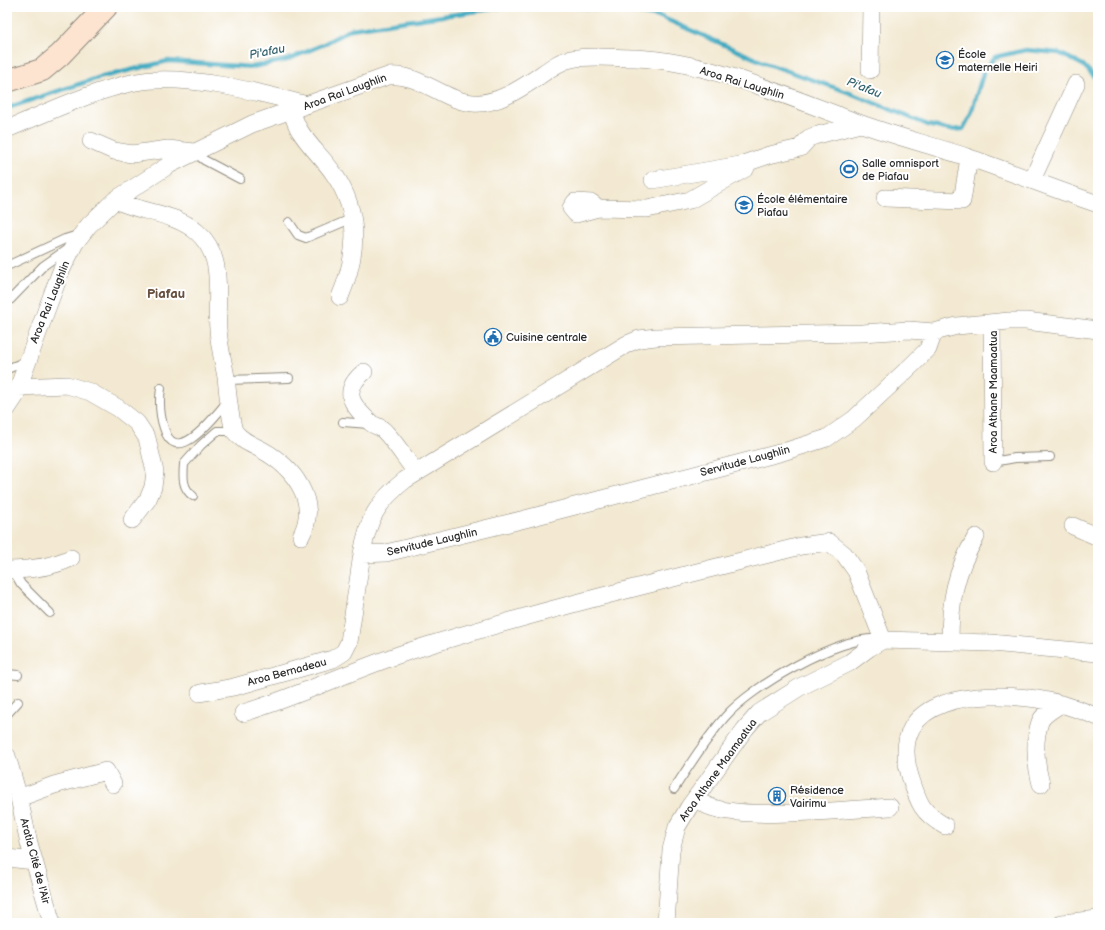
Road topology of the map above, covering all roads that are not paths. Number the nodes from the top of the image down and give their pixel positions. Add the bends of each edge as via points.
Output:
1 (106, 7) edge
2 (871, 7) edge
3 (870, 70) dead end
4 (7, 81) edge
5 (1076, 84) dead end
6 (299, 108) junction
7 (860, 124) junction
8 (7, 129) edge
9 (91, 141) dead end
10 (194, 152) junction
11 (769, 155) junction
12 (969, 158) junction
13 (240, 178) dead end
14 (653, 180) dead end
15 (1032, 180) junction
16 (885, 198) dead end
17 (115, 200) junction
18 (1098, 204) edge
19 (598, 208) dead end
20 (354, 218) junction
21 (289, 222) dead end
22 (78, 239) junction
23 (7, 266) edge
24 (340, 297) dead end
25 (10, 300) dead end
26 (992, 323) junction
27 (1098, 330) edge
28 (934, 332) junction
29 (27, 361) junction
30 (7, 370) edge
31 (364, 372) dead end
32 (289, 378) dead end
33 (226, 380) junction
34 (161, 388) dead end
35 (13, 398) edge
36 (228, 400) junction
37 (343, 422) dead end
38 (372, 424) junction
39 (234, 431) junction
40 (1050, 457) dead end
41 (993, 462) joint
42 (416, 472) junction
43 (193, 496) dead end
44 (132, 520) dead end
45 (1073, 526) dead end
46 (302, 536) dead end
47 (976, 537) dead end
48 (1098, 537) edge
49 (362, 554) junction
50 (71, 558) dead end
51 (10, 570) edge
52 (50, 613) dead end
53 (883, 640) junction
54 (950, 641) junction
55 (1098, 653) edge
56 (7, 674) edge
57 (18, 675) dead end
58 (200, 693) dead end
59 (18, 702) dead end
60 (1061, 704) junction
61 (243, 713) dead end
62 (7, 714) edge
63 (1098, 717) edge
64 (7, 756) edge
65 (113, 784) dead end
66 (1041, 784) dead end
67 (674, 789) dead end
68 (19, 798) junction
69 (698, 798) junction
70 (890, 807) dead end
71 (945, 826) dead end
72 (7, 858) edge
73 (34, 861) junction
74 (1098, 920) edge
75 (52, 923) edge
76 (666, 923) edge
77 (1062, 923) edge

1 - 4 main road via 42,70
2 - 3 street
5 - 15 street
6 - 7 street, Aroa Rai Laughlin via 373,81 398,75 457,99 473,103 488,102 504,97 555,65 571,59 637,58 721,74
6 - 8 street via 266,94 166,79 136,82 96,93
6 - 10 street, Aroa Rai Laughlin via 252,124
6 - 20 street via 300,131 335,175 348,198
7 - 11 street via 814,136 800,148
7 - 12 street, Aroa Rai Laughlin
9 - 10 street via 114,151 132,154 168,149
10 - 13 lane via 204,160
10 - 17 street, Aroa Rai Laughlin
11 - 14 street via 740,165
11 - 19 street via 690,200 647,209
12 - 15 street, Aroa Rai Laughlin
12 - 16 street via 962,201
15 - 18 street, Aroa Rai Laughlin
17 - 22 street, Aroa Rai Laughlin
17 - 33 street via 181,222 196,231 207,242 214,255 217,271 218,329
20 - 21 lane via 306,238 298,235
20 - 24 street via 352,262
22 - 23 lane, Aroa Rai Laughlin via 65,239
22 - 25 lane, Aroa Rai Laughlin via 43,266
22 - 29 street, Aroa Rai Laughlin via 62,271
26 - 27 street via 1026,321
26 - 28 street via 957,326
26 - 41 street, Aroa Athane Maamaatua
28 - 42 street via 909,330 639,339
28 - 49 street, Servitude Laughlin via 928,349 912,365 854,419 827,438 783,452 525,519 386,553
29 - 30 lane
29 - 35 street, Aroa Rai Laughlin
31 - 38 street via 356,379 349,392 356,407
32 - 33 lane
33 - 36 street
34 - 36 lane via 159,399 166,436 171,442 178,444 200,432
35 - 44 street via 67,385 90,392 118,408 136,423 147,438 155,472 148,499
36 - 39 street
37 - 38 lane
38 - 42 street via 382,428
39 - 43 lane via 216,431 184,464 184,485
39 - 46 street via 276,460 301,486 307,501 308,516
40 - 41 lane via 1015,458
42 - 49 street via 386,495 374,512
45 - 48 street
47 - 54 street via 960,566 952,600
49 - 58 street, Aroa Bernadeau via 350,642 344,652 333,659 234,687
50 - 51 street via 34,568
51 - 52 lane
53 - 54 street
53 - 61 street via 856,571 844,554 829,542 801,546 606,594 503,623 409,651
53 - 67 lane via 866,638 852,641 810,659 750,694 726,716
53 - 69 street, Aroa Athane Maamaatua via 849,663 800,687 759,713
54 - 55 street
56 - 57 lane
59 - 62 lane
60 - 63 street
60 - 66 street via 1040,721 1036,764
60 - 71 street via 1038,699 984,696 960,698 920,715 910,727 907,766 920,805 930,818
64 - 68 street, Aratia Cité de l'Air
65 - 68 street via 106,771 54,785
68 - 73 street, Aratia Cité de l'Air
69 - 70 street via 712,807 756,814
69 - 76 street, Aroa Athane Maamaatua via 689,807 677,827 671,850
72 - 73 street
73 - 75 street, Aratia Cité de l'Air
74 - 77 street

